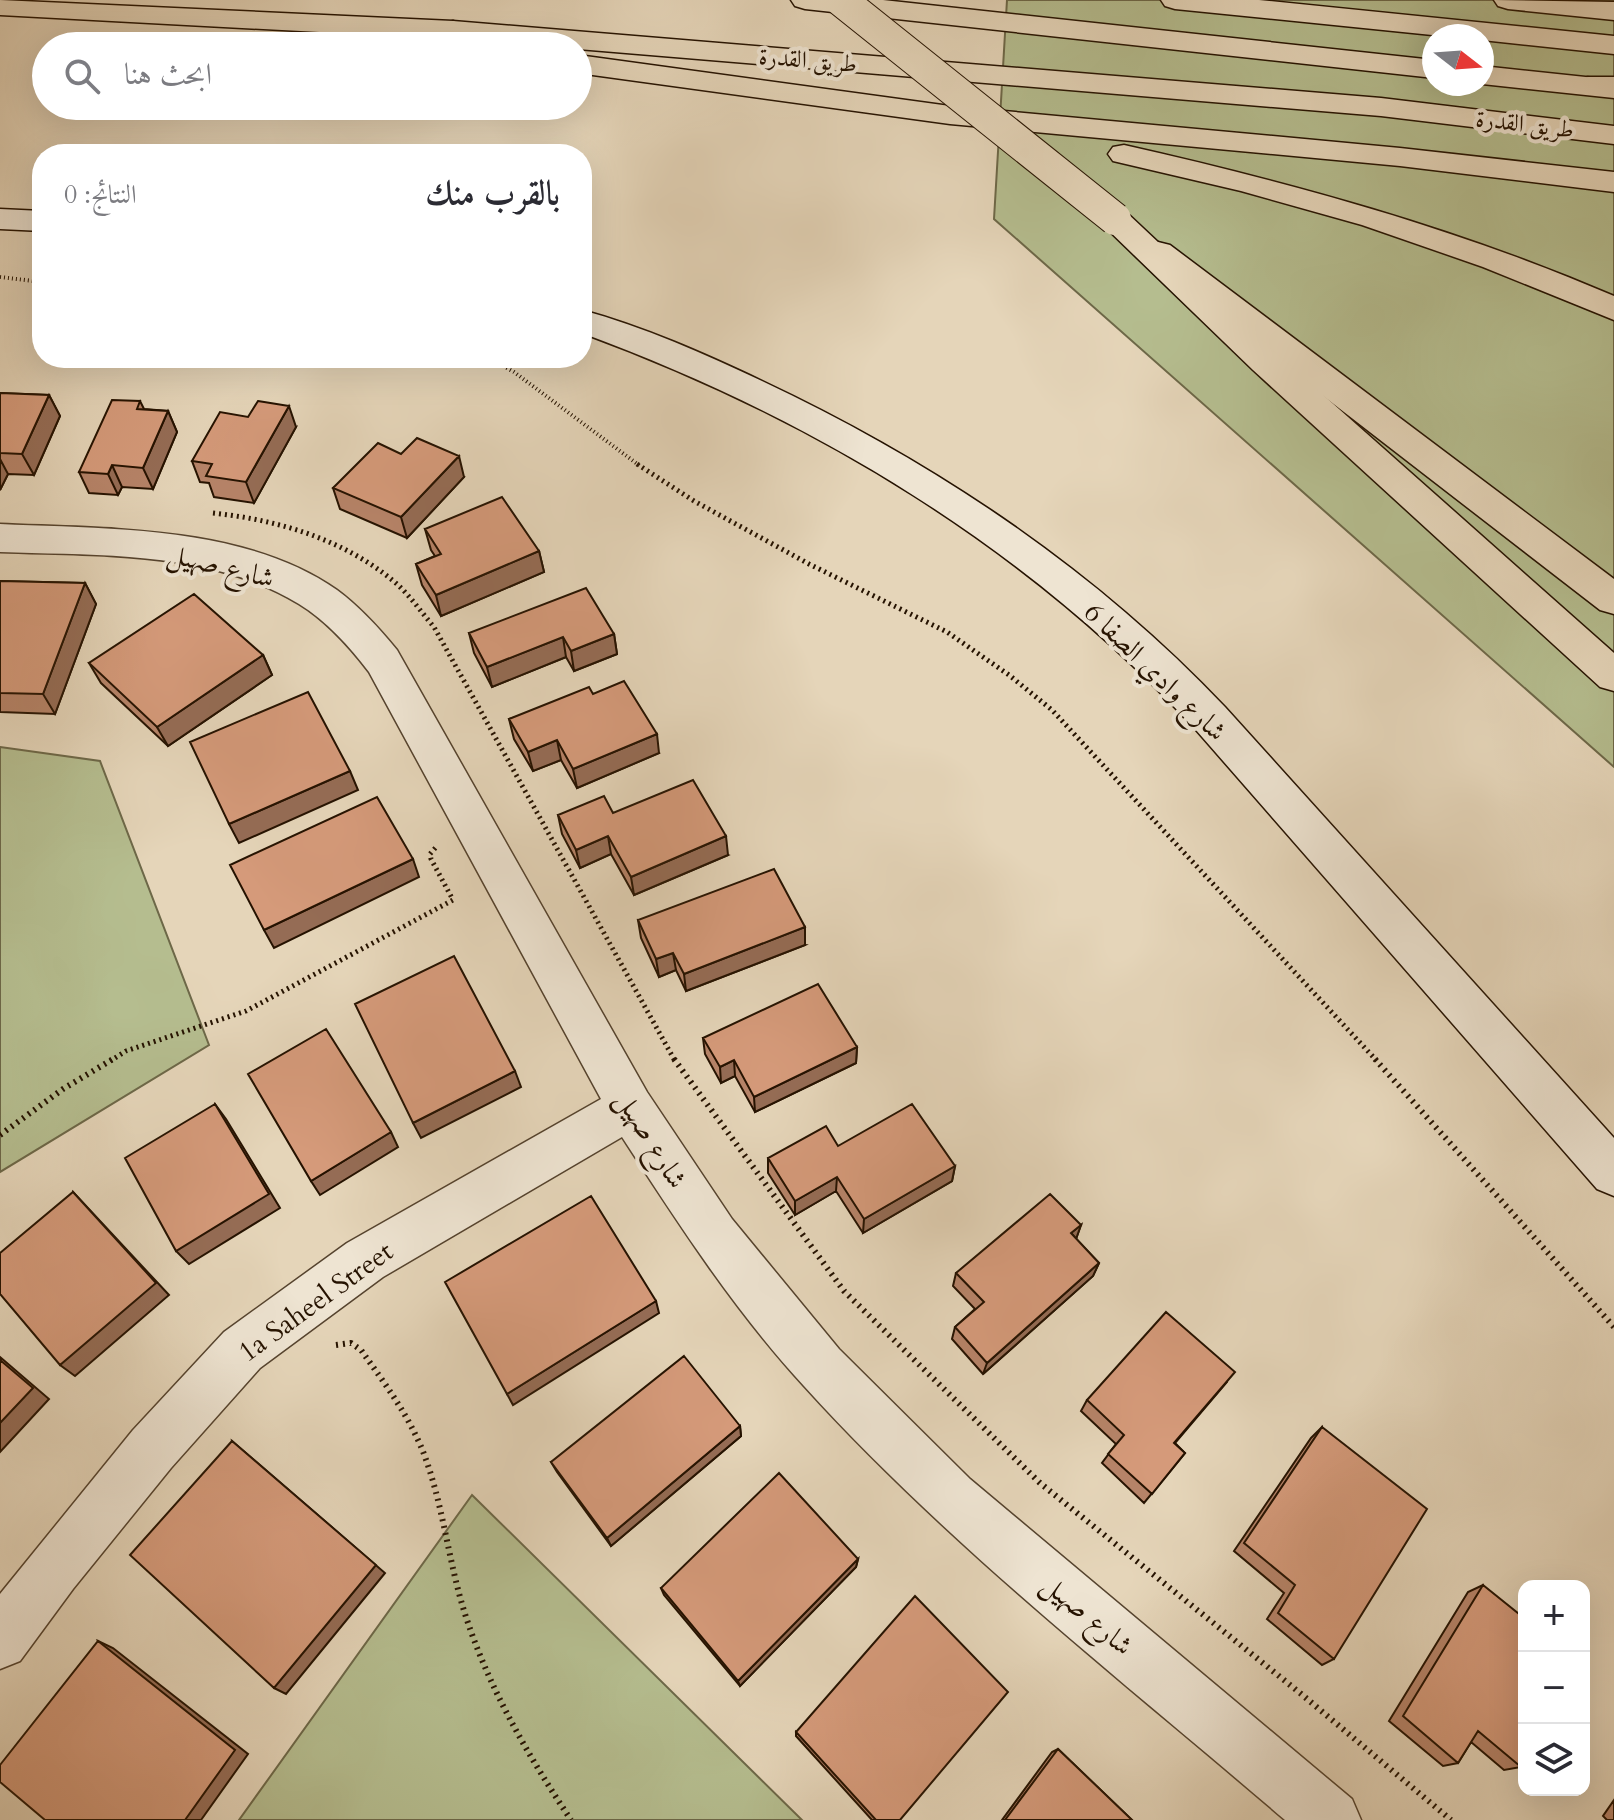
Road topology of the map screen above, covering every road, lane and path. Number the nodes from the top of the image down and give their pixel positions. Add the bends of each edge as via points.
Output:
1 (805, 0) edge
2 (841, 0) edge
3 (1175, 0) edge
4 (1508, 0) edge
5 (0, 6) edge
6 (1614, 11) edge
7 (453, 30) junction
8 (458, 32) edge
9 (477, 32) edge
10 (592, 42) edge
11 (1614, 45) edge
12 (592, 66) edge
13 (1422, 68) edge
14 (1494, 76) edge
15 (1605, 87) edge
16 (950, 115) junction
17 (1614, 135) edge
18 (1614, 182) edge
19 (0, 219) edge
20 (1115, 219) junction
21 (32, 221) edge
22 (0, 277) edge
23 (32, 281) edge
24 (1614, 309) edge
25 (592, 325) edge
26 (506, 368) edge
27 (197, 512) dead end
28 (0, 538) edge
29 (1614, 600) edge
30 (1614, 676) edge
31 (474, 828) junction
32 (630, 1107) junction
33 (0, 1135) edge
34 (1614, 1173) edge
35 (1614, 1327) edge
36 (324, 1354) dead end
37 (0, 1641) edge
38 (571, 1820) edge
39 (1331, 1820) edge
40 (1451, 1820) edge

1 - 13 main road
2 - 20 main road, bridge
3 - 11 main road
4 - 6 main road
5 - 7 main road, طريق القدرة
7 - 8 main road
7 - 9 main road, طريق القدرة
10 - 17 main road, طريق القدرة via 1381,107
12 - 16 main road
14 - 15 main road, طريق القدرة
16 - 18 main road
16 - 24 main road via 1235,179 1387,221 1519,267
19 - 21 street
20 - 29 main road
20 - 30 main road via 1265,362
22 - 23 path
25 - 34 street, شارع وادي الصفا 6 via 720,375 871,452 1004,538 1104,615 1261,777
26 - 35 path via 683,494 947,632 1052,710 1348,1029
27 - 40 path via 243,515 297,531 350,551 397,584 434,627 675,1060 844,1291 1040,1483
28 - 31 street, شارع صهيل via 210,556 264,570 312,593 351,623 383,661
31 - 32 street, شارع صهيل
31 - 33 path via 430,854 453,900 246,1011 126,1051
32 - 37 street, 1a Saheel Street via 365,1260 242,1350 62,1557
32 - 39 street, شارع صهيل via 714,1236 832,1378 951,1498
36 - 38 path via 342,1343 361,1350 405,1412 423,1450 467,1621 544,1781

